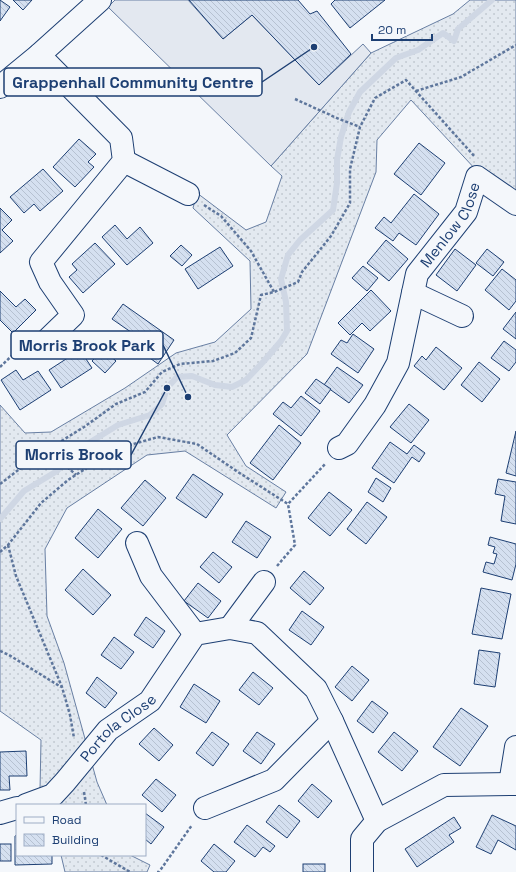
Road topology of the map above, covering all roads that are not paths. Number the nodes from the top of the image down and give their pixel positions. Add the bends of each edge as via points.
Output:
1 (100, 0) edge
2 (39, 55) junction
3 (0, 87) edge
4 (124, 161) junction
5 (188, 194) road end
6 (516, 204) edge
7 (413, 293) junction
8 (462, 316) dead end
9 (43, 344) dead end
10 (339, 448) road end
11 (137, 543) dead end
12 (264, 582) road end
13 (230, 628) junction
14 (195, 634) junction
15 (332, 721) junction
16 (516, 747) edge
17 (513, 784) edge
18 (29, 804) edge
19 (16, 808) edge
20 (204, 808) road end
21 (0, 813) edge
22 (377, 821) junction
23 (362, 872) edge

1 - 2 street
2 - 3 street
2 - 4 street via 121,138
4 - 5 street
4 - 9 street via 42,262 50,282 74,315
6 - 7 street, Menlow Close via 477,177 466,212 417,274
7 - 8 street
7 - 10 street, Menlow Close via 398,363 375,405 347,444
11 - 14 street via 151,576
12 - 13 street
13 - 14 street
13 - 15 street via 257,633 316,689
14 - 18 street, Portola Close via 150,701 108,730 53,795
15 - 20 street via 274,780
15 - 22 street
16 - 17 street
17 - 22 street via 444,785
19 - 21 street
22 - 23 street via 362,839

